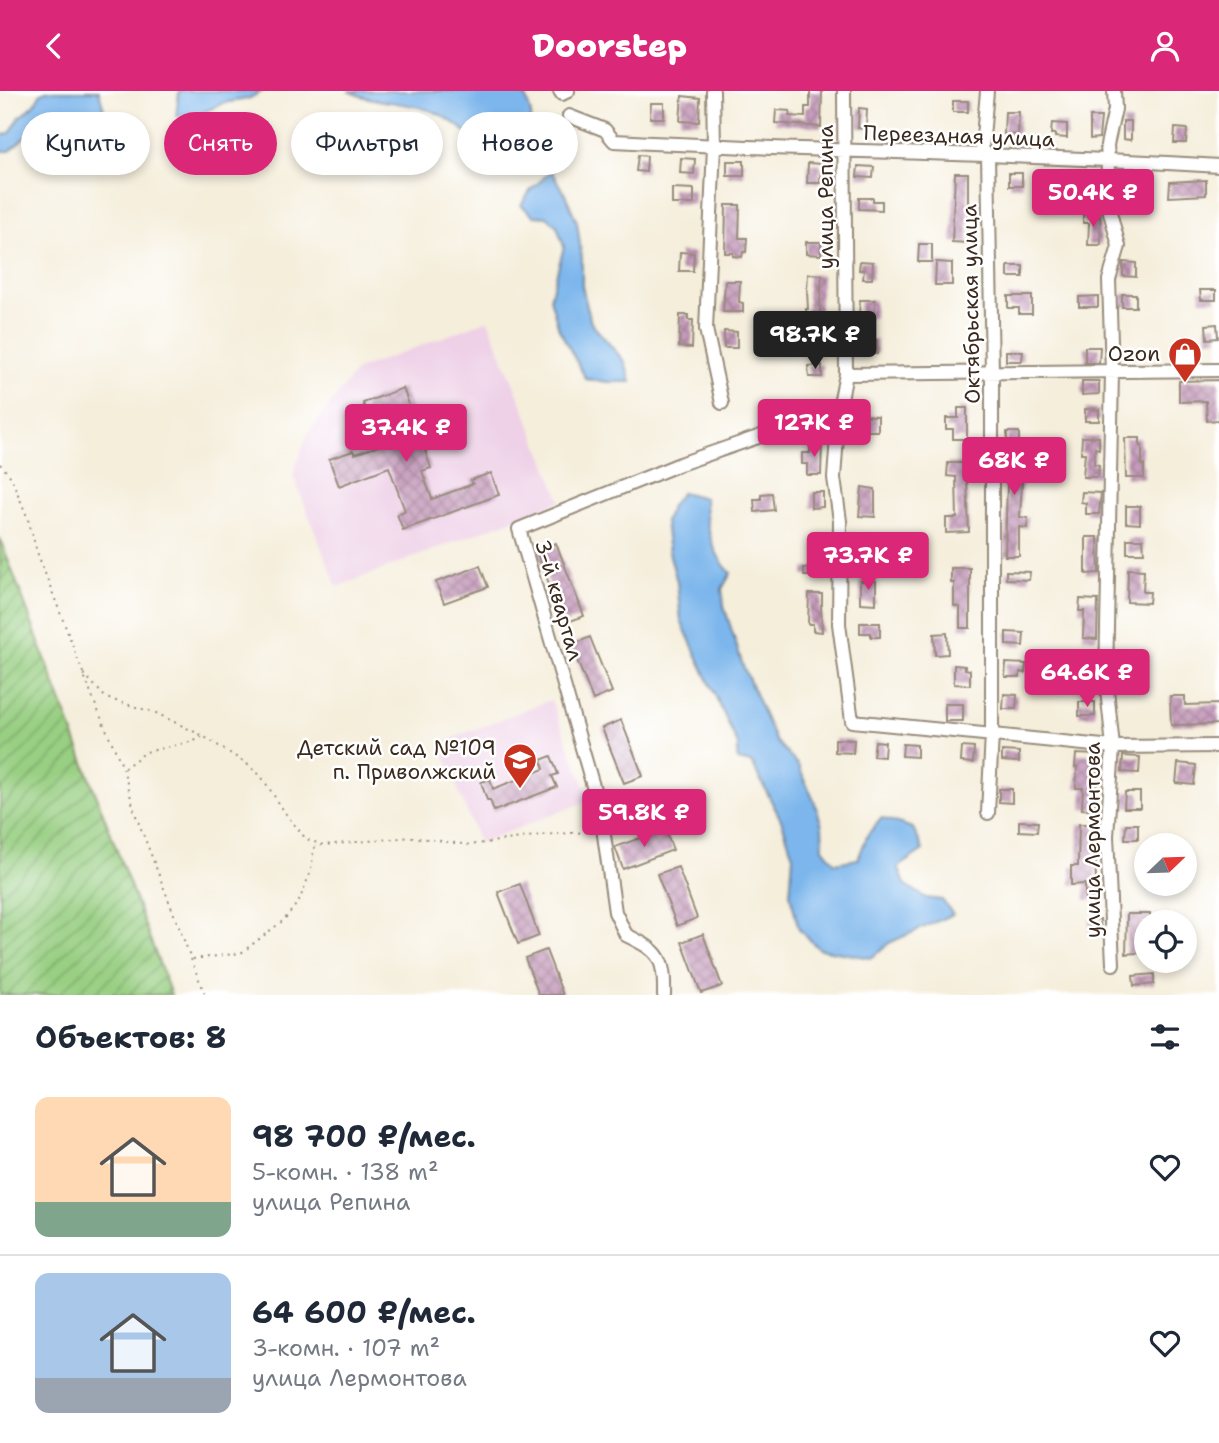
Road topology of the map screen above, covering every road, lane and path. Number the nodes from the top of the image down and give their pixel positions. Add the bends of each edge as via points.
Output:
1 (560, 91) edge
2 (568, 91) edge
3 (713, 91) edge
4 (844, 91) edge
5 (987, 91) edge
6 (1114, 91) edge
7 (578, 119) edge
8 (714, 146) junction
9 (845, 151) junction
10 (988, 156) junction
11 (1108, 159) junction
12 (1219, 166) edge
13 (1219, 370) edge
14 (1112, 372) junction
15 (992, 373) junction
16 (846, 374) junction
17 (722, 403) dead end
18 (839, 409) junction
19 (0, 464) edge
20 (84, 674) junction
21 (992, 734) junction
22 (204, 736) junction
23 (1219, 746) edge
24 (1113, 747) junction
25 (123, 768) junction
26 (988, 813) dead end
27 (601, 814) junction
28 (323, 845) junction
29 (191, 960) junction
30 (1114, 964) dead end
31 (205, 995) edge
32 (664, 995) edge

1 - 2 street
3 - 8 street
4 - 9 street, улица Репина
5 - 10 street, Октябрьская улица via 982,149
6 - 11 street, улица Лермонтова
7 - 8 street, Переездная улица via 605,130 614,141
8 - 9 street, Переездная улица
8 - 17 street via 706,329
9 - 10 street, Переездная улица
9 - 16 street, улица Репина
10 - 11 street, Переездная улица
10 - 15 street, Октябрьская улица
11 - 12 street, Переездная улица
11 - 14 street, улица Лермонтова via 1107,201 1119,246 1109,280
13 - 14 street
14 - 15 street
14 - 24 street, улица Лермонтова via 1106,680
15 - 16 street
15 - 21 street, Октябрьская улица
16 - 18 street, улица Репина
18 - 21 street, улица Репина via 834,478 840,521 839,624 852,721
18 - 27 street, 3-й квартал via 680,464 519,529
19 - 20 path via 28,519
20 - 22 path via 106,698 156,713
20 - 25 path
21 - 24 street
21 - 26 street, Октябрьская улица
22 - 25 path via 146,752
22 - 28 path via 261,776 306,839
23 - 24 street
24 - 30 street, улица Лермонтова via 1107,836
25 - 29 path via 135,813
27 - 28 path via 588,832 470,845 412,837
27 - 32 street, 3-й квартал via 615,912 626,935 649,946 660,958
28 - 29 path via 314,848 299,901 284,920 241,953
29 - 31 path

